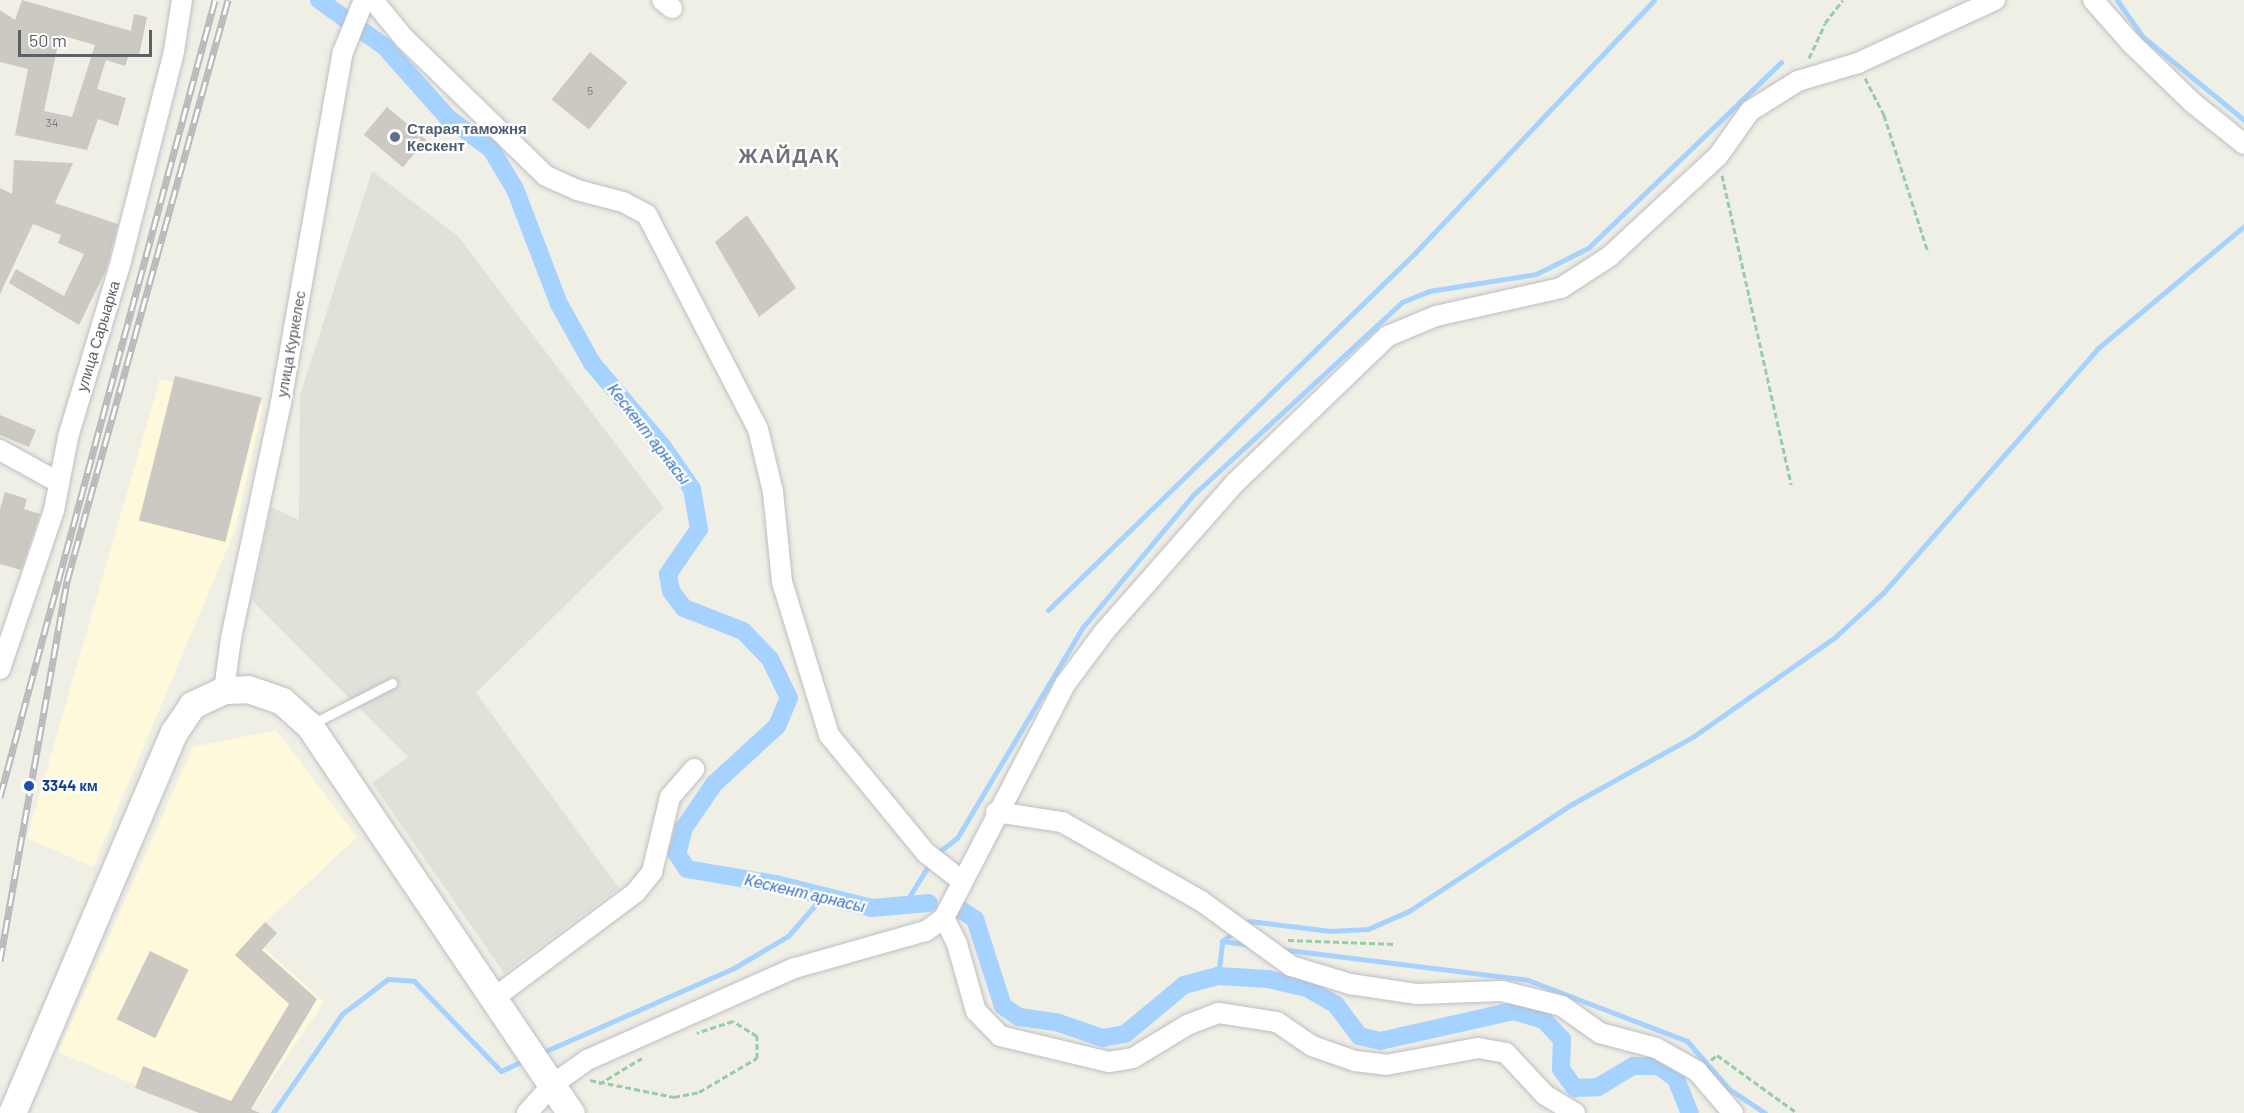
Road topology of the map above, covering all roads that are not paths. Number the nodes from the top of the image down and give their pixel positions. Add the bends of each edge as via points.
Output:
1 (182, 0) edge
2 (373, 0) edge
3 (1995, 0) edge
4 (2092, 0) edge
5 (361, 9) edge
6 (2244, 144) edge
7 (0, 450) edge
8 (58, 482) junction
9 (0, 669) edge
10 (392, 682) dead end
11 (224, 690) junction
12 (309, 725) junction
13 (694, 769) dead end
14 (996, 812) junction
15 (962, 881) junction
16 (944, 918) junction
17 (494, 998) junction
18 (546, 1067) junction
19 (12, 1113) edge
20 (527, 1113) edge
21 (571, 1113) edge
22 (1575, 1113) edge
23 (1733, 1113) edge

1 - 8 street, улица Сарыарка via 174,51 120,265 86,373
2 - 15 street via 404,38 546,176 577,190 622,202 647,215 758,429 773,492 782,582 829,735 932,858
3 - 14 street via 1858,63 1798,81 1750,111 1718,156 1610,256 1561,288 1436,316 1388,336 1235,483 1104,632 1066,683
4 - 6 street via 2169,80
5 - 11 street, улица Куркелес via 343,52 281,402 231,638
7 - 8 street
8 - 9 street, улица Сарыарка via 43,549
10 - 12 lane
11 - 12 main road via 248,689 282,700
11 - 19 main road via 192,705 174,732
12 - 17 main road
13 - 17 street via 670,797 652,872 636,892
14 - 15 street
14 - 23 street via 1062,822 1201,901 1291,966 1350,984 1417,993 1502,992 1562,1006 1600,1033 1656,1048 1697,1071
15 - 16 street
16 - 18 street via 927,931 795,968 587,1060
16 - 22 street via 957,944 976,1011 1000,1036 1109,1062 1133,1058 1187,1025 1219,1013 1277,1022 1312,1046 1386,1065 1478,1048 1506,1053 1545,1095
17 - 18 main road
18 - 20 street
18 - 21 main road

